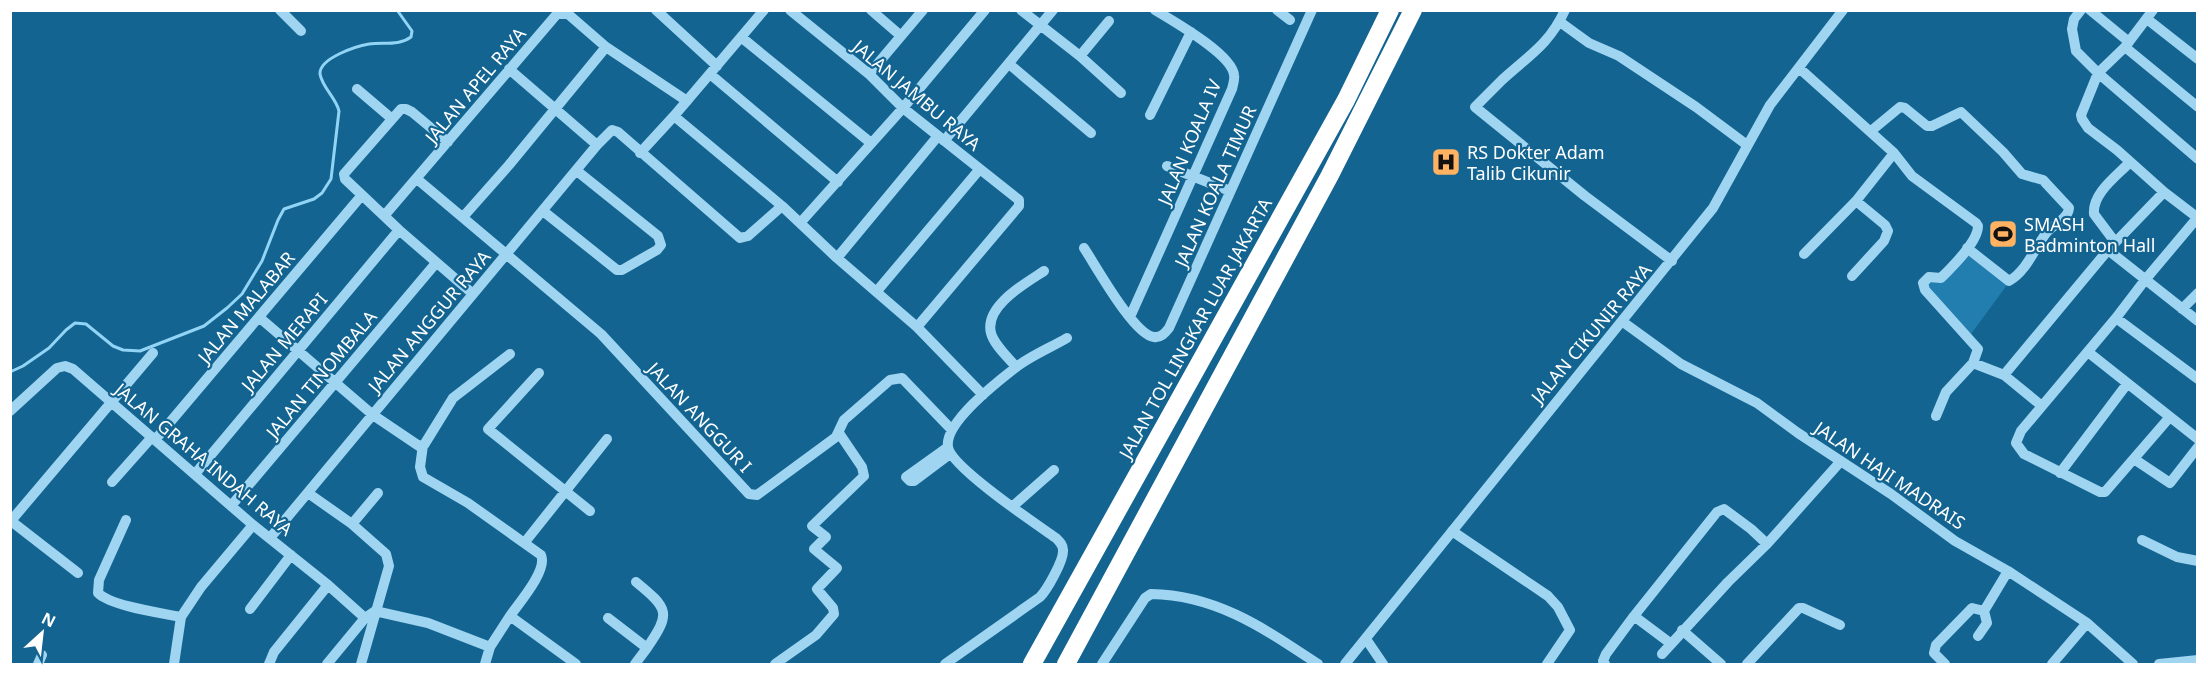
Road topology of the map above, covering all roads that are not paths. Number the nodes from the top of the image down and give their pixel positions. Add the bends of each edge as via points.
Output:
1 (280, 10) edge
2 (656, 10) edge
3 (764, 10) edge
4 (790, 10) edge
5 (871, 10) edge
6 (923, 10) edge
7 (985, 10) edge
8 (1021, 10) edge
9 (1053, 10) edge
10 (1155, 10) edge
11 (1277, 10) edge
12 (1312, 10) edge
13 (1390, 10) edge
14 (1413, 10) edge
15 (1566, 10) edge
16 (1843, 10) edge
17 (2081, 10) edge
18 (2090, 10) edge
19 (2150, 15) edge
20 (1290, 20) dead end
21 (1109, 21) dead end
22 (1560, 22) junction
23 (1040, 25) junction
24 (301, 31) dead end
25 (1191, 32) junction
26 (901, 36) junction
27 (741, 37) junction
28 (2127, 45) junction
29 (606, 47) junction
30 (1080, 56) junction
31 (2198, 59) edge
32 (1010, 64) junction
33 (1799, 68) junction
34 (509, 69) junction
35 (713, 70) junction
36 (2098, 73) junction
37 (869, 74) junction
38 (357, 89) dead end
39 (1121, 93) dead end
40 (687, 101) junction
41 (555, 107) junction
42 (2198, 107) edge
43 (903, 108) junction
44 (1150, 115) dead end
45 (674, 116) junction
46 (392, 118) junction
47 (1870, 131) junction
48 (1091, 133) dead end
49 (941, 138) junction
50 (448, 142) junction
51 (871, 143) junction
52 (597, 145) junction
53 (1747, 145) junction
54 (640, 153) junction
55 (1894, 153) junction
56 (2198, 159) edge
57 (2130, 162) junction
58 (1167, 166) dead end
59 (979, 170) junction
60 (577, 171) junction
61 (1192, 176) junction
62 (417, 179) junction
63 (838, 182) junction
64 (1230, 191) junction
65 (2164, 192) junction
66 (362, 195) junction
67 (1856, 201) junction
68 (782, 206) junction
69 (543, 212) junction
70 (384, 216) junction
71 (463, 217) junction
72 (2197, 218) edge
73 (801, 222) junction
74 (399, 230) junction
75 (2112, 246) junction
76 (1084, 248) dead end
77 (1967, 248) junction
78 (1804, 254) dead end
79 (506, 255) junction
80 (837, 258) junction
81 (1672, 261) junction
82 (436, 263) junction
83 (1044, 271) dead end
84 (1852, 276) dead end
85 (2145, 280) junction
86 (877, 291) junction
87 (2198, 293) edge
88 (473, 294) junction
89 (2182, 309) junction
90 (1130, 317) junction
91 (260, 318) junction
92 (2116, 318) junction
93 (2198, 321) edge
94 (1623, 322) junction
95 (917, 327) junction
96 (1067, 338) dead end
97 (298, 351) junction
98 (2088, 352) junction
99 (153, 353) dead end
100 (510, 354) dead end
101 (1973, 363) junction
102 (1016, 367) junction
103 (539, 373) dead end
104 (2004, 375) junction
105 (2198, 379) edge
106 (335, 384) junction
107 (2127, 384) junction
108 (983, 395) junction
109 (111, 403) junction
110 (2042, 406) junction
111 (10, 411) edge
112 (373, 415) junction
113 (1936, 416) dead end
114 (2169, 418) junction
115 (951, 429) junction
116 (838, 434) junction
117 (154, 439) junction
118 (607, 439) dead end
119 (2198, 439) edge
120 (423, 445) junction
121 (2198, 447) edge
122 (2134, 459) junction
123 (1841, 461) junction
124 (1054, 470) dead end
125 (2060, 473) junction
126 (195, 474) junction
127 (112, 482) dead end
128 (566, 491) junction
129 (308, 493) junction
130 (378, 493) dead end
131 (231, 506) junction
132 (1012, 507) junction
133 (590, 511) dead end
134 (126, 520) dead end
135 (11, 521) edge
136 (352, 524) junction
137 (253, 525) junction
138 (1452, 531) junction
139 (270, 538) junction
140 (2142, 540) dead end
141 (525, 542) junction
142 (1767, 544) junction
143 (291, 555) junction
144 (2198, 561) edge
145 (2008, 571) junction
146 (78, 573) dead end
147 (636, 582) dead end
148 (328, 585) junction
149 (250, 609) dead end
150 (375, 611) junction
151 (1984, 611) junction
152 (510, 616) junction
153 (1634, 616) junction
154 (181, 617) junction
155 (365, 618) junction
156 (608, 618) dead end
157 (2087, 622) junction
158 (1840, 625) dead end
159 (1682, 630) junction
160 (1978, 636) dead end
161 (1366, 639) junction
162 (1670, 643) junction
163 (490, 647) junction
164 (647, 648) junction
165 (1662, 654) dead end
166 (2195, 662) edge
167 (174, 664) edge
168 (269, 664) edge
169 (327, 664) edge
170 (361, 664) edge
171 (485, 664) edge
172 (576, 664) edge
173 (635, 664) edge
174 (780, 664) edge
175 (945, 664) edge
176 (1032, 664) edge
177 (1066, 664) edge
178 (1102, 664) edge
179 (1318, 664) edge
180 (1346, 664) edge
181 (1383, 664) edge
182 (1547, 664) edge
183 (1605, 664) edge
184 (1721, 664) edge
185 (1747, 664) edge
186 (1945, 664) edge
187 (2052, 664) edge
188 (2133, 664) edge
189 (2159, 664) edge

1 - 24 street
2 - 35 street
3 - 27 street
4 - 37 street, JALAN JAMBU RAYA
5 - 26 street
6 - 26 street
7 - 43 street
8 - 23 street
9 - 23 street
10 - 25 street, JALAN KOALA IV
11 - 20 street
12 - 64 street, JALAN KOALA TIMUR
13 - 176 highway, JALAN TOL LINGKAR LUAR JAKARTA via 1346,100
14 - 177 highway via 1324,186
15 - 22 street
16 - 33 street, JALAN CIKUNIR RAYA
17 - 36 street via 2072,29 2074,48
18 - 28 street
19 - 28 street
19 - 31 street
21 - 30 street
22 - 53 street via 1589,43 1619,56
22 - 81 street via 1534,54 1475,107
23 - 30 street
23 - 32 street
25 - 44 street
25 - 61 street, JALAN KOALA IV via 1230,64 1234,75 1232,89
26 - 37 street
27 - 35 street
27 - 51 street
28 - 36 street
28 - 42 street
29 - 34 street, JALAN APEL RAYA via 568,14 557,14
29 - 40 street, JALAN APEL RAYA
29 - 41 street
30 - 39 street
32 - 48 street
32 - 49 street
33 - 47 street
33 - 53 street, JALAN CIKUNIR RAYA via 1770,105
34 - 41 street
34 - 50 street, JALAN APEL RAYA
35 - 40 street
35 - 63 street
36 - 56 street
36 - 57 street via 2082,119
37 - 43 street, JALAN JAMBU RAYA
38 - 46 street
40 - 45 street
41 - 52 street
41 - 71 street
43 - 49 street, JALAN JAMBU RAYA
43 - 51 street
45 - 54 street
45 - 68 street
46 - 50 street via 406,109
46 - 66 street via 346,172 345,179
47 - 55 street
47 - 77 street via 1900,107 1926,126 1961,112 2022,174 2043,180 2069,208 2068,214 2048,231 2009,281
49 - 59 street, JALAN JAMBU RAYA
49 - 80 street
50 - 62 street, JALAN APEL RAYA
51 - 63 street
52 - 54 street, JALAN ANGGUR RAYA via 612,130
52 - 60 street, JALAN ANGGUR RAYA
53 - 81 street, JALAN CIKUNIR RAYA via 1713,208
54 - 68 street via 740,238 748,236
55 - 67 street
55 - 77 street via 1912,176 1976,223 1978,232
57 - 65 street
57 - 75 street via 2094,203 2094,214
58 - 61 street
59 - 86 street
59 - 95 street, JALAN JAMBU RAYA via 1019,200 1019,207
60 - 69 street, JALAN ANGGUR RAYA
60 - 69 street via 658,236 661,245 657,250 617,270
61 - 64 street
61 - 90 street, JALAN KOALA IV
62 - 70 street, JALAN APEL RAYA
62 - 71 street, JALAN ANGGUR I
63 - 73 street
64 - 90 street, JALAN KOALA TIMUR via 1169,328 1155,338 1143,332
65 - 72 street
65 - 75 street
66 - 70 street
66 - 91 street, JALAN MALABAR
67 - 78 street
67 - 84 street via 1888,231 1884,241
68 - 73 street
69 - 79 street, JALAN ANGGUR RAYA
70 - 74 street
71 - 79 street, JALAN ANGGUR I
72 - 85 street
73 - 80 street
74 - 82 street
74 - 97 street, JALAN MERAPI
75 - 85 street
75 - 104 street
76 - 90 street
77 - 101 street via 1941,278 1929,277 1923,286 1975,344 1978,349
79 - 88 street, JALAN ANGGUR RAYA
79 - 116 street, JALAN ANGGUR I via 601,334 748,494 758,495
80 - 86 street
81 - 94 street, JALAN CIKUNIR RAYA
82 - 88 street
82 - 106 street, JALAN TINOMBALA
83 - 102 street via 1014,291 990,321 991,334
85 - 89 street
85 - 92 street
86 - 95 street
87 - 89 street
88 - 112 street, JALAN ANGGUR RAYA
89 - 93 street
91 - 97 street
91 - 117 street, JALAN MALABAR
92 - 98 street
92 - 105 street
94 - 123 street, JALAN HAJI MADRAIS via 1681,364 1757,403
94 - 138 street, JALAN CIKUNIR RAYA
95 - 108 street
96 - 102 street
97 - 106 street
97 - 126 street, JALAN MERAPI
98 - 107 street
98 - 110 street
99 - 109 street
100 - 120 street via 453,398
101 - 104 street
101 - 113 street via 1947,392
102 - 108 street
103 - 128 street via 488,429
104 - 110 street
106 - 112 street
106 - 131 street, JALAN TINOMBALA
107 - 114 street
107 - 125 street
108 - 115 street
109 - 111 street, JALAN GRAHA INDAH RAYA via 65,366 57,368
109 - 117 street, JALAN GRAHA INDAH RAYA
109 - 135 street
110 - 125 street via 2016,443 2024,454
112 - 120 street
112 - 129 street, JALAN ANGGUR RAYA
114 - 119 street
114 - 122 street
115 - 116 street, JALAN ANGGUR I via 902,378 890,380 863,403 844,420
115 - 132 street via 949,450
116 - 174 street via 862,467 864,476 812,526 826,537 814,549 837,568 817,589 834,614 816,635
117 - 126 street, JALAN GRAHA INDAH RAYA
117 - 127 street, JALAN MALABAR
118 - 128 street
120 - 141 street via 423,477
121 - 122 street via 2170,483
122 - 125 street via 2105,492
123 - 142 street
123 - 145 street, JALAN HAJI MADRAIS via 1955,541
124 - 132 street
126 - 131 street, JALAN GRAHA INDAH RAYA
128 - 133 street
128 - 141 street
129 - 136 street
129 - 139 street, JALAN ANGGUR RAYA
130 - 136 street
131 - 137 street, JALAN GRAHA INDAH RAYA
132 - 175 street via 1061,543 1062,559 1040,597
134 - 154 street via 99,580 98,593 132,607
135 - 146 street
136 - 150 street via 386,554 389,566
137 - 139 street, JALAN GRAHA INDAH RAYA
137 - 154 street
138 - 161 street, JALAN CIKUNIR RAYA
138 - 182 street via 1554,602 1570,630
139 - 143 street, JALAN GRAHA INDAH RAYA
140 - 144 street
141 - 152 street via 541,555 543,565
142 - 153 street via 1732,513 1720,510
142 - 159 street
143 - 148 street, JALAN GRAHA INDAH RAYA
143 - 149 street
145 - 151 street
145 - 157 street, JALAN HAJI MADRAIS
147 - 164 street via 664,613 662,627
148 - 155 street, JALAN GRAHA INDAH RAYA
148 - 168 street via 274,652
150 - 155 street
150 - 163 street via 428,623
150 - 170 street
151 - 160 street via 1987,623
151 - 186 street via 1972,608 1936,645 1934,653
152 - 163 street
152 - 172 street
153 - 162 street
153 - 183 street via 1606,654
154 - 167 street
155 - 169 street
156 - 164 street
157 - 187 street
157 - 188 street, JALAN HAJI MADRAIS
158 - 185 street via 1799,608
159 - 162 street
159 - 184 street
161 - 180 street, JALAN CIKUNIR RAYA
161 - 181 street
162 - 165 street
163 - 171 street
164 - 173 street
166 - 189 street
178 - 179 street via 1151,594 1224,607

